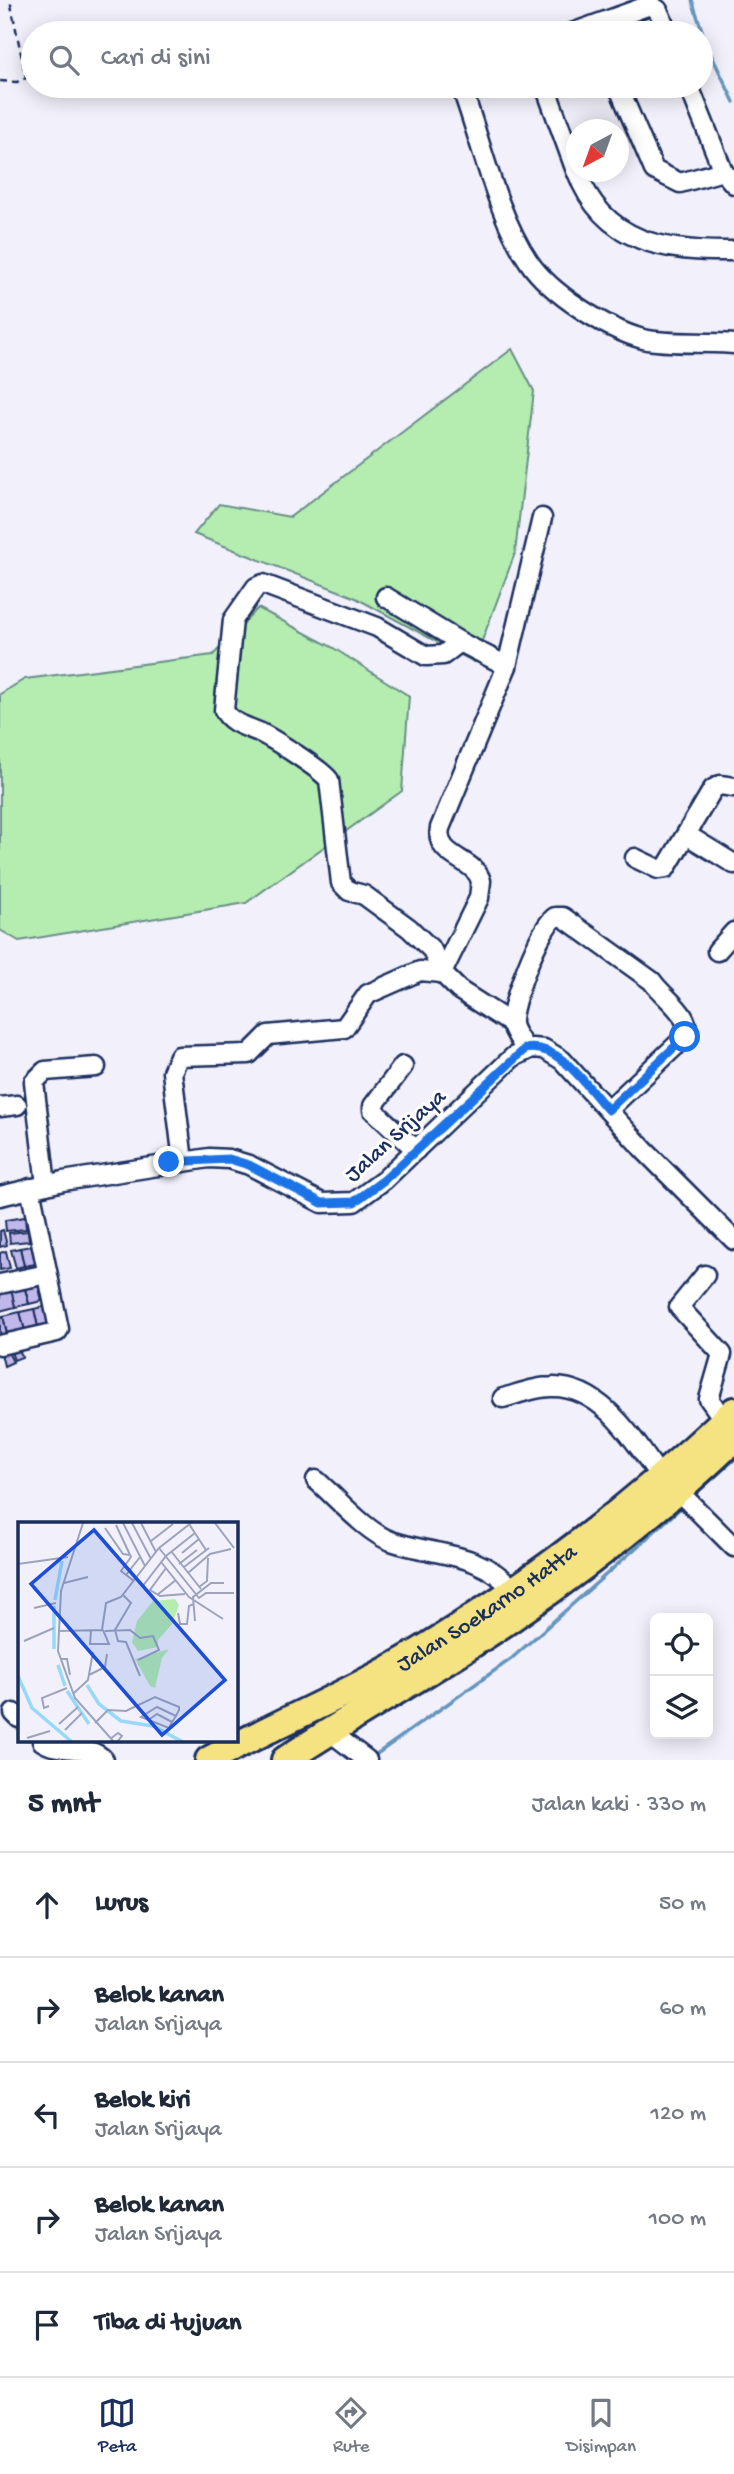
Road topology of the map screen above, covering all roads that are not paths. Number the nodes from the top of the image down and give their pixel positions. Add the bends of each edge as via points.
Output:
1 (613, 21) edge
2 (663, 21) edge
3 (465, 98) edge
4 (550, 98) edge
5 (623, 98) edge
6 (694, 98) edge
7 (566, 142) edge
8 (729, 177) edge
9 (581, 182) edge
10 (734, 251) edge
11 (734, 344) edge
12 (542, 517) dead end
13 (386, 597) dead end
14 (460, 642) junction
15 (507, 666) junction
16 (734, 788) edge
17 (687, 835) junction
18 (635, 858) dead end
19 (734, 863) edge
20 (734, 932) edge
21 (717, 951) dead end
22 (442, 973) junction
23 (512, 1024) junction
24 (525, 1049) junction
25 (403, 1066) dead end
26 (96, 1067) dead end
27 (608, 1110) junction
28 (416, 1150) junction
29 (183, 1161) junction
30 (38, 1186) junction
31 (0, 1196) edge
32 (734, 1240) edge
33 (47, 1274) junction
34 (705, 1275) dead end
35 (0, 1284) edge
36 (0, 1345) edge
37 (503, 1398) dead end
38 (731, 1424) edge
39 (316, 1480) dead end
40 (675, 1489) junction
41 (734, 1547) edge
42 (514, 1590) junction
43 (329, 1731) junction
44 (44, 1742) edge
45 (249, 1749) edge
46 (104, 1760) edge
47 (209, 1760) edge
48 (285, 1760) edge
49 (367, 1760) edge

1 - 2 street via 650,5
3 - 11 street via 506,216 529,263 553,286 606,324 645,339
4 - 7 street
5 - 8 street via 654,170 680,183
6 - 8 street
9 - 10 street via 608,218 638,239 665,249
12 - 15 street
13 - 14 street
14 - 15 street
14 - 22 street via 449,653 426,656 377,627 262,584 233,620 223,704 231,720 322,769 330,780 341,883 424,940
15 - 22 street via 438,836 446,850 480,875 481,881 479,898
16 - 17 street via 720,785 713,789
17 - 18 street via 664,869
17 - 19 street
20 - 21 street
22 - 23 street via 459,990
22 - 29 street via 420,971 368,994 344,1028 268,1035 249,1054 179,1056 173,1072
23 - 24 street
23 - 27 street via 535,949 555,917 578,925 652,981 680,1010 687,1034
24 - 27 street via 544,1049 562,1060
24 - 28 street, Jalan Srijaya
25 - 28 street via 373,1110
26 - 30 street via 45,1071 34,1082
27 - 32 street
28 - 29 street, Jalan Srijaya via 365,1196 343,1204 322,1203 229,1159
29 - 30 street, Jalan Srijaya
30 - 31 street, Jalan Srijaya
30 - 33 street
33 - 35 street
33 - 36 street via 58,1331
34 - 38 street via 679,1307 722,1354 709,1399
37 - 40 street via 548,1387 564,1387 591,1398 612,1415
38 - 40 highway, Jalan Soekarno Hatta
39 - 42 street via 391,1541 487,1567
40 - 41 street
40 - 42 highway, Jalan Soekarno Hatta
40 - 43 highway, Jalan Soekarno Hatta via 509,1620
42 - 45 highway, Jalan Soekarno Hatta via 421,1651
43 - 48 highway, Jalan Soekarno Hatta
43 - 49 street
44 - 46 street via 64,1750 92,1751
45 - 47 highway, Jalan Soekarno Hatta

